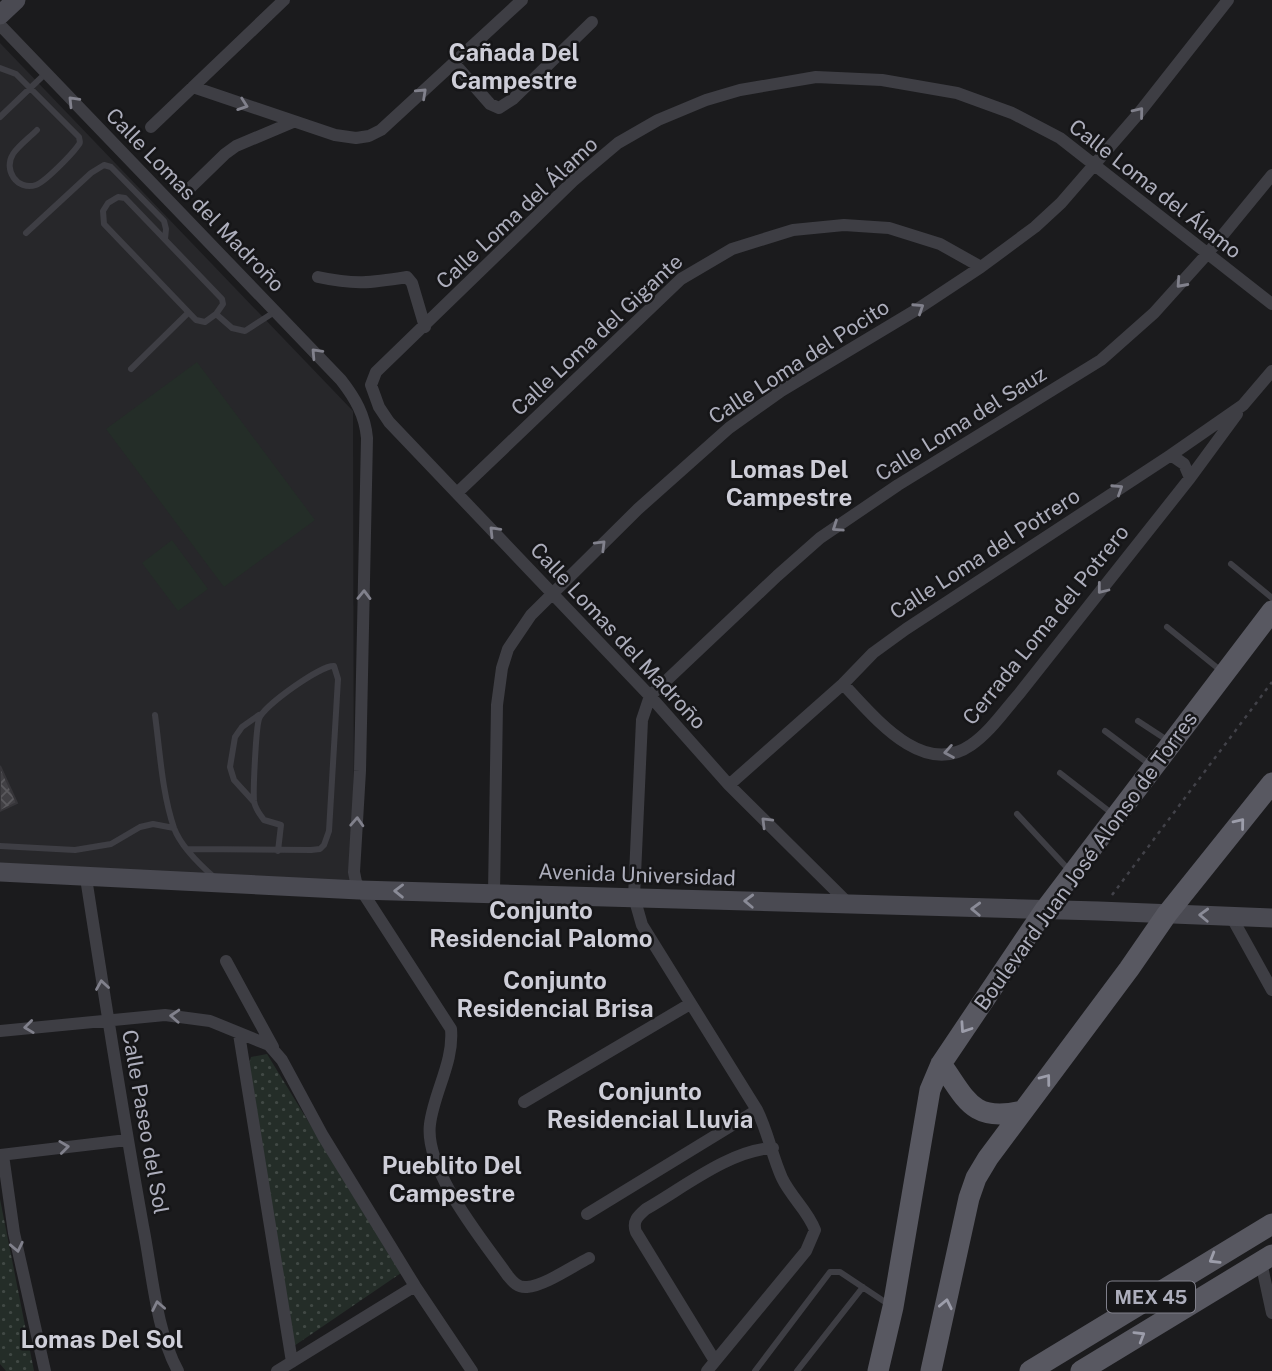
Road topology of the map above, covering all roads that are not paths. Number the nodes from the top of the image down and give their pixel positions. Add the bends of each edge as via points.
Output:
1 (16, 0) edge
2 (284, 0) edge
3 (522, 0) edge
4 (1228, 0) edge
5 (0, 15) edge
6 (592, 22) dead end
7 (0, 25) edge
8 (454, 63) junction
9 (0, 68) edge
10 (46, 73) junction
11 (193, 87) junction
12 (32, 88) junction
13 (0, 117) edge
14 (293, 122) junction
15 (151, 127) dead end
16 (37, 130) dead end
17 (1095, 164) junction
18 (1272, 175) edge
19 (189, 190) dead end
20 (26, 233) dead end
21 (165, 239) junction
22 (1208, 253) junction
23 (981, 267) junction
24 (318, 277) dead end
25 (1272, 304) edge
26 (276, 311) junction
27 (188, 313) junction
28 (216, 314) junction
29 (425, 327) junction
30 (131, 369) dead end
31 (1272, 370) edge
32 (371, 385) joint
33 (1243, 405) junction
34 (1171, 455) junction
35 (1190, 478) junction
36 (457, 493) junction
37 (1231, 564) dead end
38 (553, 593) junction
39 (1272, 598) edge
40 (1272, 611) edge
41 (1167, 627) dead end
42 (1225, 673) junction
43 (843, 684) junction
44 (650, 696) junction
45 (262, 712) junction
46 (155, 715) dead end
47 (1139, 721) dead end
48 (1105, 731) dead end
49 (1172, 743) junction
50 (1154, 767) junction
51 (1060, 773) dead end
52 (1272, 783) edge
53 (729, 785) junction
54 (254, 802) junction
55 (1017, 814) dead end
56 (1117, 817) junction
57 (174, 828) junction
58 (0, 846) edge
59 (187, 849) junction
60 (278, 851) junction
61 (0, 872) edge
62 (1073, 874) junction
63 (86, 878) junction
64 (220, 883) junction
65 (359, 890) junction
66 (494, 893) junction
67 (634, 897) junction
68 (850, 905) junction
69 (1044, 911) junction
70 (1167, 914) junction
71 (1231, 916) junction
72 (1272, 919) edge
73 (226, 961) dead end
74 (1272, 990) edge
75 (690, 1004) junction
76 (108, 1020) junction
77 (0, 1031) edge
78 (239, 1034) junction
79 (275, 1050) junction
80 (941, 1064) junction
81 (524, 1102) dead end
82 (757, 1110) junction
83 (1022, 1111) junction
84 (128, 1140) junction
85 (772, 1148) junction
86 (1, 1155) edge
87 (587, 1214) dead end
88 (1272, 1224) edge
89 (589, 1258) dead end
90 (1266, 1259) edge
91 (415, 1286) junction
92 (863, 1287) junction
93 (893, 1307) junction
94 (1272, 1313) edge
95 (292, 1362) junction
96 (711, 1366) edge
97 (45, 1371) edge
98 (178, 1371) edge
99 (277, 1371) edge
100 (472, 1371) edge
101 (755, 1371) edge
102 (797, 1371) edge
103 (878, 1371) edge
104 (931, 1371) edge
105 (1030, 1371) edge
106 (1081, 1371) edge

1 - 5 street
2 - 11 street
3 - 8 street
17 -> 4 street, Calle Loma del Pocito
6 - 8 street via 513,99 499,107 489,104
7 - 10 street, Calle Lomas del Madroño
14 -> 8 street via 335,135 369,136
9 - 12 lane
10 - 12 lane
26 -> 10 street, Calle Lomas del Madroño
11 -> 14 street
11 - 15 street
12 - 13 lane
12 - 16 lane via 74,129 80,142 37,185 23,186 10,170 12,156
14 - 19 street via 236,146
17 - 22 street, Calle Loma del Álamo
17 - 23 street, Calle Loma del Pocito via 1035,228
17 - 29 street, Calle Loma del Álamo via 1024,119 957,93 882,80 816,77 740,90 658,120 618,143 573,181
18 - 22 street, Calle Loma del Sauz
20 - 21 lane via 104,165 164,221
21 - 27 lane via 125,198 118,197 103,211 104,224
21 - 28 lane via 222,299
22 - 25 street, Calle Loma del Álamo
22 -> 44 street, Calle Loma del Sauz via 1154,313 1101,360 820,538
23 - 36 street, Calle Loma del Gigante via 940,244 889,228 844,225 793,230 732,249 681,279
38 -> 23 street, Calle Loma del Pocito via 729,428
24 - 29 street via 349,284 407,277
26 - 28 lane via 245,331 232,328
65 -> 26 street, Calle Lomas del Madroño via 354,872 366,423 341,380
27 - 28 lane via 205,322
27 - 30 lane
29 - 32 street, Calle Loma del Álamo via 376,372
31 - 33 street, Calle Loma del Potrero
32 - 36 street, Calle Lomas del Madroño via 389,422
33 - 34 street, Calle Loma del Potrero
33 - 35 street, Cerrada Loma del Potrero
34 - 35 street via 1184,464
43 -> 34 street, Calle Loma del Potrero via 905,629
35 -> 43 street, Cerrada Loma del Potrero via 1019,694 970,746 934,754 911,747
38 -> 36 street, Calle Lomas del Madroño
37 - 39 lane
38 - 44 street, Calle Lomas del Madroño
38 - 66 street, Calle Loma del Pocito via 517,633 502,668 497,705
40 - 42 main road, Boulevard Juan José Alonso de Torres
41 - 42 lane
42 - 49 main road, Boulevard Juan José Alonso de Torres
43 - 53 street, Calle Loma del Potrero
44 - 53 street, Calle Lomas del Madroño
44 - 67 street via 642,720
45 - 54 lane
45 - 54 lane via 235,737 230,767 234,780
45 - 60 lane via 327,666 337,670 327,841 320,849
46 - 57 lane
47 - 49 lane
48 - 50 lane
49 - 50 main road, Boulevard Juan José Alonso de Torres
50 - 56 main road, Boulevard Juan José Alonso de Torres
51 - 56 lane
70 -> 52 main road
68 -> 53 street, Calle Lomas del Madroño
54 - 60 lane via 264,820 281,825
55 - 62 lane
56 - 62 main road, Boulevard Juan José Alonso de Torres
57 - 58 lane via 153,824 111,844 75,850
57 - 59 lane
59 - 60 lane
59 - 64 lane
61 - 63 street, Avenida Universidad
62 - 69 main road, Boulevard Juan José Alonso de Torres
63 - 64 street, Avenida Universidad
76 -> 63 street, Calle Paseo del Sol
64 - 65 street, Avenida Universidad
66 -> 65 street, Avenida Universidad
65 - 89 street via 451,1029 451,1047 430,1124 430,1147 445,1183 517,1286 526,1287
66 - 67 street, Avenida Universidad
68 -> 67 street, Avenida Universidad
67 - 75 street via 642,925
69 -> 68 street, Avenida Universidad
69 - 70 street, Avenida Universidad
69 -> 80 main road, Boulevard Juan José Alonso de Torres
71 -> 70 street, Avenida Universidad
83 -> 70 main road
71 - 72 street, Avenida Universidad
71 - 74 street
73 - 79 street
75 - 81 street
75 - 82 street
76 -> 77 street
78 -> 76 street via 191,1017
76 - 84 street, Calle Paseo del Sol
78 - 79 street
78 - 95 street
79 - 91 street
80 - 83 main road via 972,1107 994,1113
80 - 93 main road, Boulevard Juan José Alonso de Torres via 930,1090
82 - 85 street
82 - 87 street
104 -> 83 main road via 969,1198 988,1158
86 -> 84 street
98 -> 84 street, Calle Paseo del Sol via 160,1315
85 - 96 street via 792,1197 813,1225 814,1236
85 - 96 street via 733,1158 646,1209 634,1223
86 -> 97 street
88 -> 105 main road, MEX 45
90 - 94 street
106 -> 90 main road, MEX 45
91 - 95 street
91 - 100 street
92 - 93 lane
92 - 101 lane via 840,1272 827,1274
92 - 102 lane
93 - 103 main road, Boulevard Juan José Alonso de Torres
95 - 99 street

